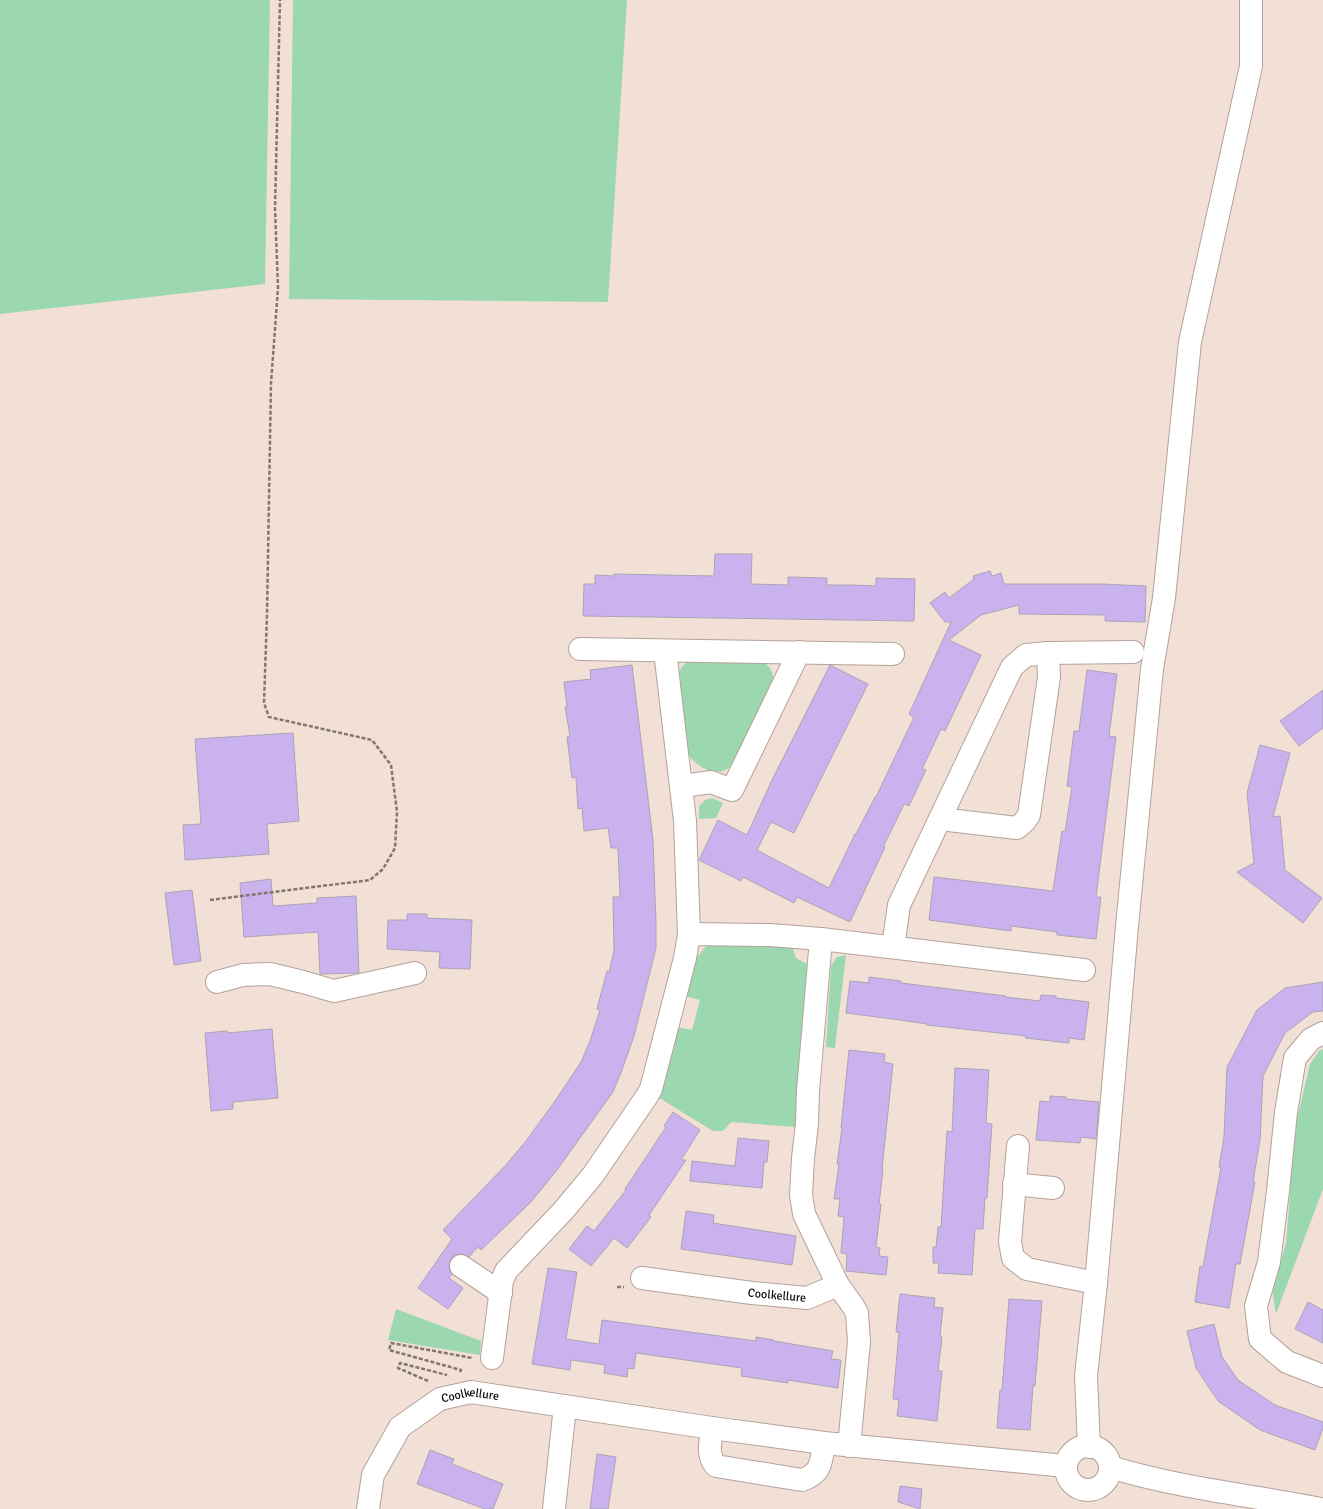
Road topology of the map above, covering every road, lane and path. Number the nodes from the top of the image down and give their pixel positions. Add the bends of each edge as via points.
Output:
1 (280, 0) edge
2 (1251, 0) edge
3 (580, 649) dead end
4 (664, 651) junction
5 (799, 652) junction
6 (1133, 652) dead end
7 (1048, 653) junction
8 (893, 654) dead end
9 (682, 786) junction
10 (940, 819) junction
11 (210, 900) dead end
12 (689, 934) junction
13 (821, 939) junction
14 (893, 947) junction
15 (1084, 970) dead end
16 (416, 972) dead end
17 (217, 982) dead end
18 (1323, 1033) edge
19 (1018, 1146) dead end
20 (1014, 1184) junction
21 (1053, 1188) dead end
22 (461, 1266) dead end
23 (642, 1278) dead end
24 (1096, 1283) junction
25 (838, 1285) junction
26 (501, 1293) junction
27 (484, 1358) joint
28 (1323, 1376) edge
29 (455, 1383) junction
30 (565, 1406) junction
31 (712, 1428) junction
32 (824, 1444) junction
33 (849, 1446) junction
34 (1089, 1447) junction
35 (1066, 1466) junction
36 (1110, 1467) junction
37 (1082, 1499) edge
38 (368, 1509) edge
39 (554, 1509) edge
40 (1321, 1509) edge

1 - 11 path via 275,208 278,288 271,383 264,703 269,717 372,740 391,765 397,812 395,848 383,869 370,880
2 - 24 street via 1252,66 1190,342 1164,598 1152,669
3 - 4 street
4 - 5 street
4 - 9 street
5 - 8 street
5 - 9 street via 732,790 711,782
6 - 7 street
7 - 10 street via 1026,655 1012,667
7 - 10 street via 1049,677 1029,815 1017,828
9 - 12 street
10 - 14 street via 899,905
12 - 13 street via 770,935
12 - 26 street via 657,1069 647,1096 593,1175 506,1271
13 - 14 street
13 - 25 street via 801,1195 804,1214
14 - 15 street
16 - 17 street via 334,991 270,974 243,975
18 - 28 street via 1311,1039 1295,1058 1286,1112 1269,1262 1256,1306 1260,1340 1287,1362
19 - 20 street
20 - 21 street
20 - 24 street via 1010,1242 1013,1258 1027,1268
22 - 26 street
23 - 25 street, Coolkellure via 807,1298
24 - 34 street via 1086,1376
25 - 33 street via 857,1312 859,1342
26 - 27 street
27 - 29 path via 391,1343 389,1350 461,1370
29 - 29 path via 400,1363 398,1368 454,1392
29 - 30 street, Coolkellure via 471,1392
29 - 38 street, Coolkellure via 440,1399 400,1426 373,1475
30 - 31 street, Coolkellure
30 - 39 street
31 - 32 street, Coolkellure
31 - 32 street via 710,1460 716,1466 802,1480 812,1476 819,1468
32 - 33 street, Coolkellure
33 - 35 street, Coolkellure
34 - 35 street via 1072,1454
34 - 36 street via 1101,1451 1109,1461
35 - 37 street via 1068,1478
36 - 37 street via 1107,1480
36 - 40 street via 1190,1487

